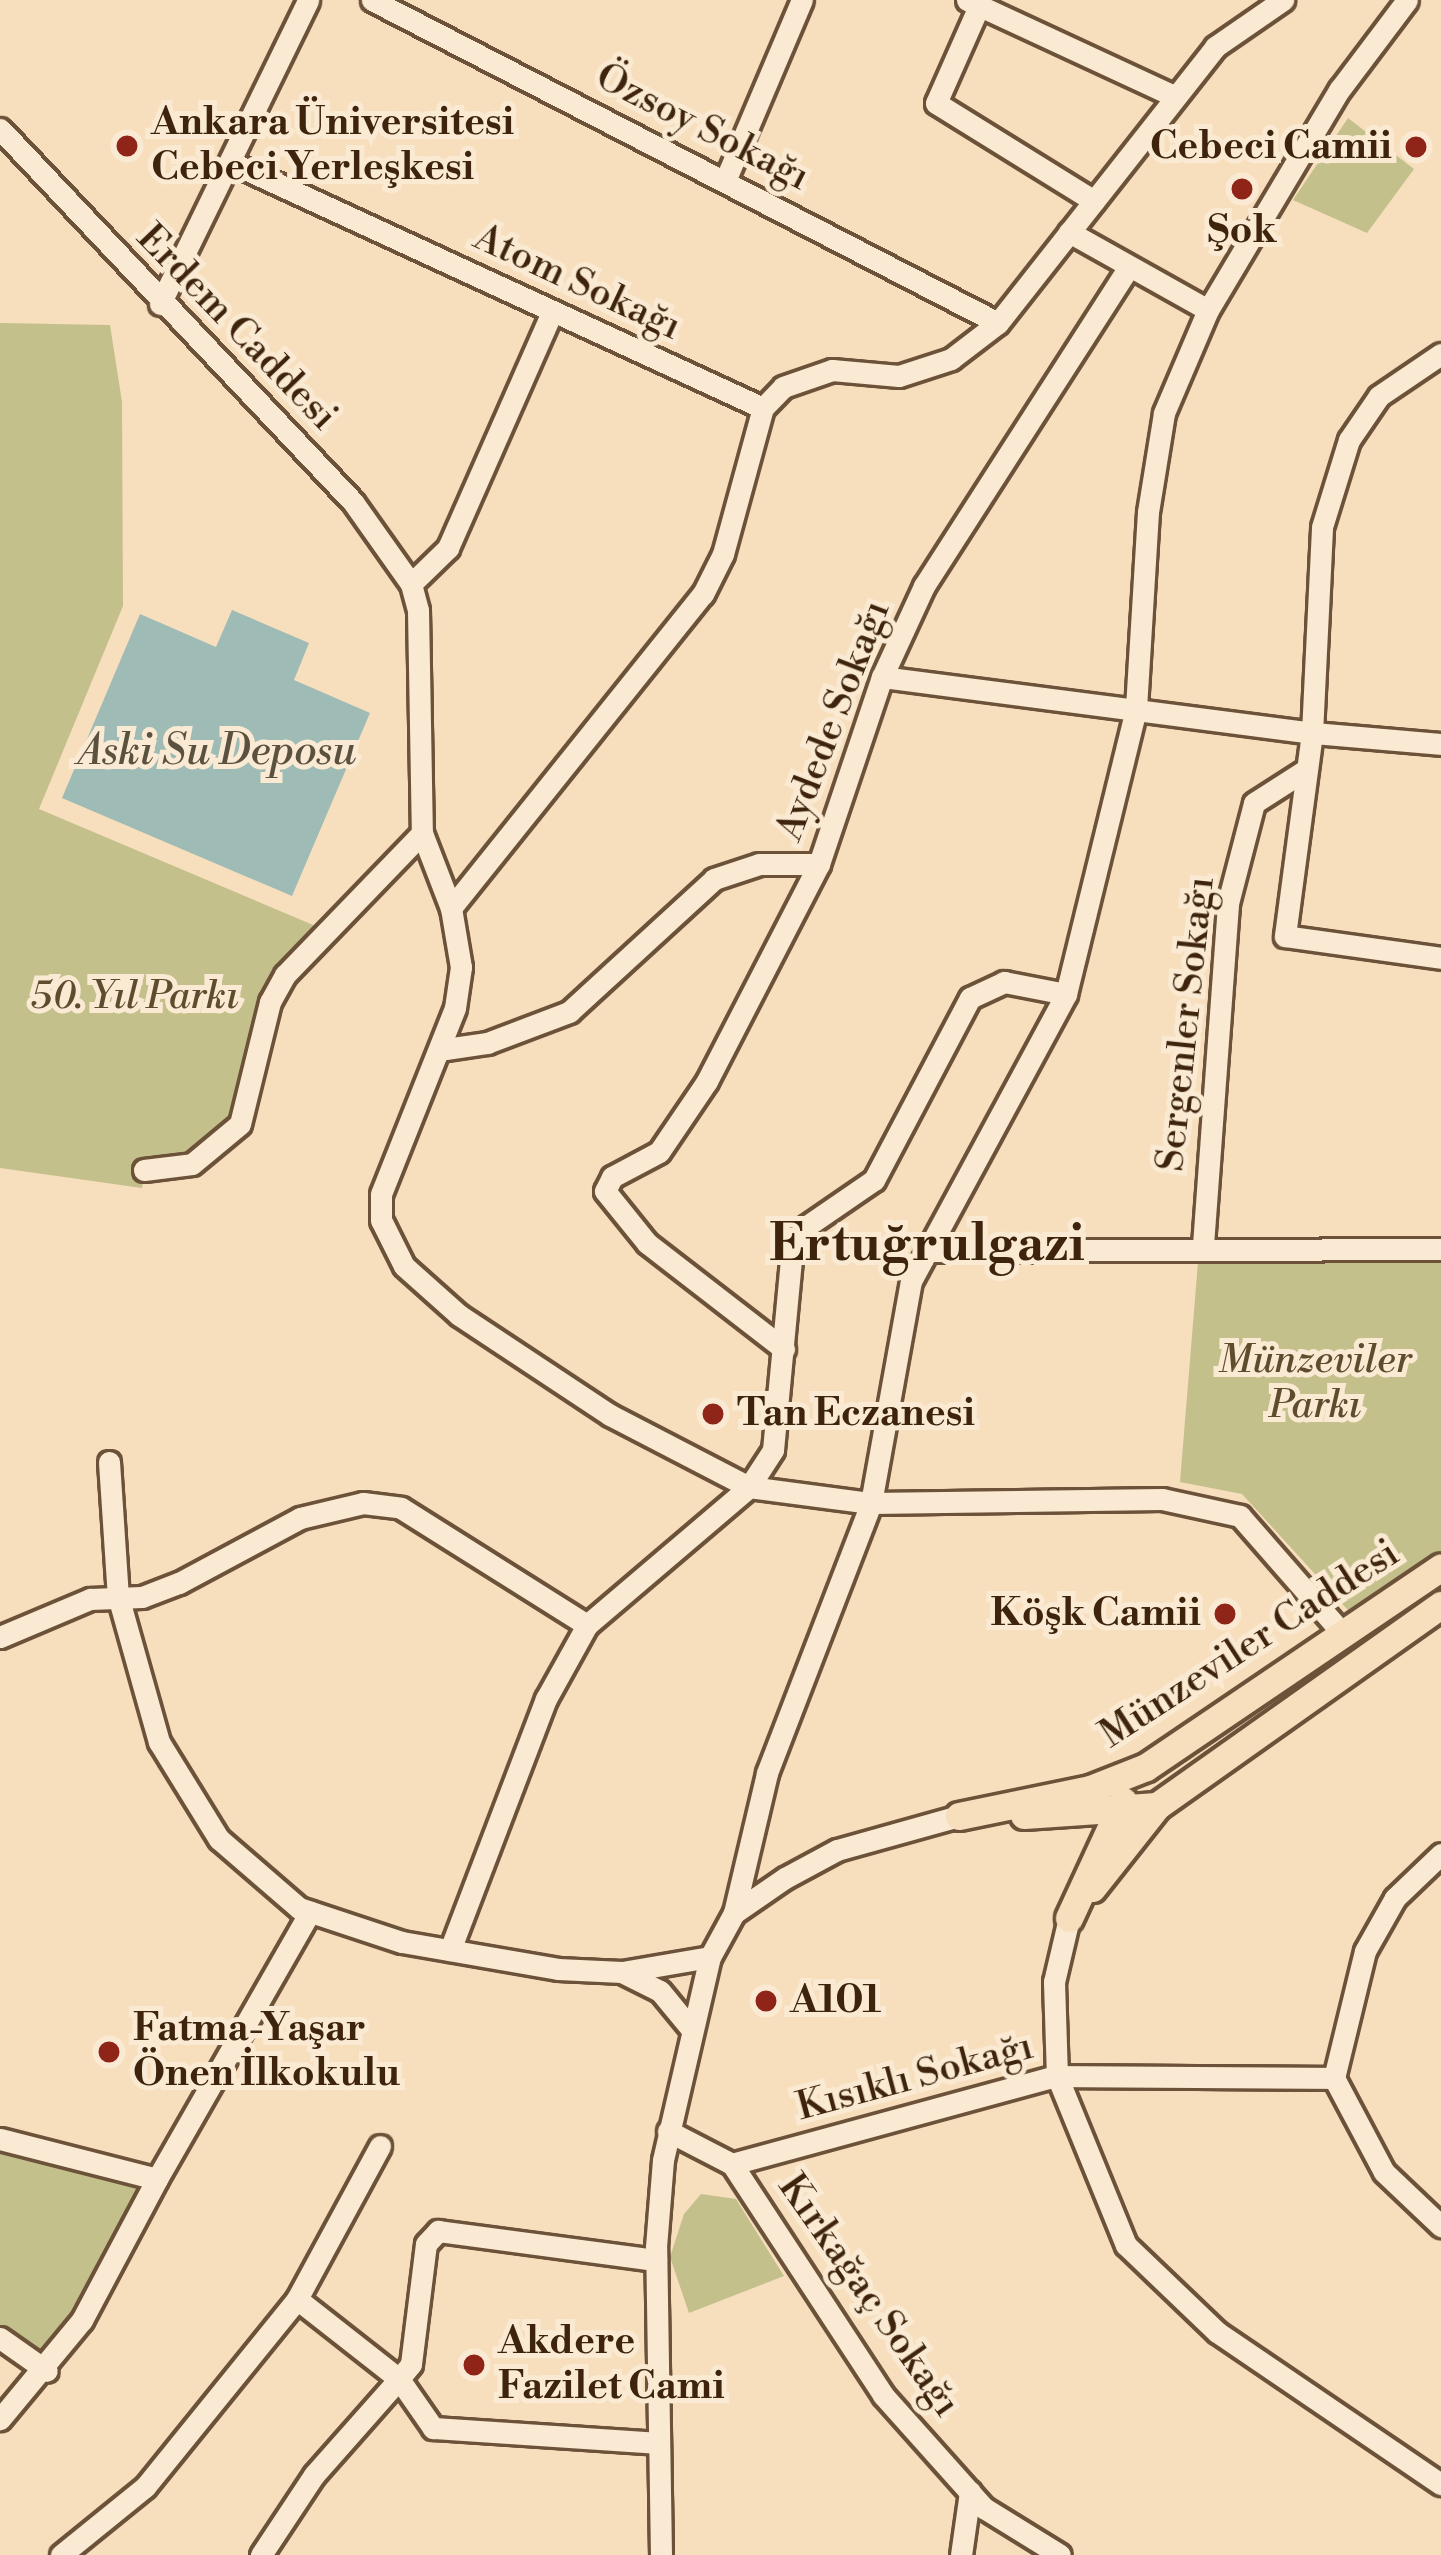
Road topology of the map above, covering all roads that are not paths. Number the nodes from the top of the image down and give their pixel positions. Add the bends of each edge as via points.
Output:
1 (308, 0) edge
2 (372, 0) edge
3 (802, 0) edge
4 (1283, 0) edge
5 (1407, 0) edge
6 (972, 3) edge
7 (1176, 97) junction
8 (0, 129) edge
9 (230, 162) junction
10 (725, 181) junction
11 (1094, 201) junction
12 (1069, 232) junction
13 (1129, 267) junction
14 (160, 304) junction
15 (1208, 310) junction
16 (553, 312) junction
17 (998, 322) junction
18 (1441, 354) edge
19 (763, 408) junction
20 (411, 584) junction
21 (882, 676) junction
22 (1136, 708) junction
23 (1312, 733) junction
24 (1441, 744) edge
25 (1307, 769) junction
26 (422, 833) junction
27 (819, 864) junction
28 (451, 908) junction
29 (1441, 958) edge
30 (1066, 994) junction
31 (439, 1050) junction
32 (144, 1170) dead end
33 (1203, 1245) junction
34 (1441, 1249) edge
35 (931, 1251) junction
36 (784, 1348) junction
37 (109, 1462) dead end
38 (748, 1487) junction
39 (871, 1503) junction
40 (1441, 1567) edge
41 (118, 1596) junction
42 (1441, 1605) edge
43 (586, 1625) junction
44 (1342, 1633) junction
45 (0, 1636) edge
46 (1146, 1768) junction
47 (1157, 1806) junction
48 (1116, 1811) junction
49 (1074, 1815) junction
50 (959, 1816) junction
51 (1441, 1854) edge
52 (1093, 1859) junction
53 (310, 1912) junction
54 (734, 1912) junction
55 (1069, 1918) junction
56 (450, 1950) junction
57 (710, 1957) junction
58 (622, 1972) junction
59 (692, 2030) junction
60 (1057, 2076) junction
61 (1334, 2078) junction
62 (668, 2131) junction
63 (0, 2138) edge
64 (380, 2146) dead end
65 (732, 2164) junction
66 (157, 2179) junction
67 (1441, 2226) edge
68 (656, 2260) junction
69 (297, 2299) junction
70 (0, 2338) edge
71 (47, 2371) junction
72 (399, 2379) junction
73 (0, 2420) edge
74 (656, 2443) junction
75 (1441, 2484) edge
76 (970, 2492) junction
77 (61, 2555) edge
78 (261, 2555) edge
79 (661, 2555) edge
80 (962, 2555) edge
81 (1060, 2555) edge

1 - 9 street
2 - 10 street, Özsoy Sokağı
3 - 10 street
4 - 7 street via 1216,47
5 - 15 street via 1340,89
6 - 7 street
6 - 11 street via 936,103
7 - 11 street
8 - 14 street, Erdem Caddesi
9 - 14 street
9 - 16 street, Atom Sokağı
10 - 17 street, Özsoy Sokağı
11 - 12 street
12 - 13 street
12 - 17 street
13 - 15 street
13 - 21 street, Aydede Sokağı via 924,586
14 - 20 street, Erdem Caddesi via 353,502
15 - 22 street via 1164,413 1148,512
16 - 19 street, Atom Sokağı
16 - 20 street via 448,548
17 - 19 street via 951,359 899,376 832,370 783,387
18 - 23 street via 1379,396 1349,440 1322,527
19 - 28 street via 723,554 703,594
20 - 26 street
21 - 22 street
21 - 27 street, Aydede Sokağı
22 - 23 street
22 - 30 street
23 - 24 street
23 - 25 street
25 - 29 street via 1285,936
25 - 33 street, Sergenler Sokağı via 1254,802 1228,903
26 - 28 street
26 - 32 street via 285,975 270,1002 240,1124 192,1165
27 - 31 street via 759,864 714,879 568,1012 488,1043
27 - 36 street, Aydede Sokağı via 707,1081 659,1152 612,1177 604,1191 646,1243
28 - 31 street via 461,967
30 - 35 street
30 - 36 street via 1004,982 970,998 874,1180 807,1226 791,1250
31 - 38 street via 381,1194 381,1220 404,1266 459,1316 610,1415
33 - 34 street
33 - 35 street
35 - 39 street via 911,1281
36 - 38 street via 773,1450
37 - 41 street
38 - 39 street
38 - 43 street
39 - 44 street via 1162,1499 1240,1516
39 - 54 street via 767,1773
40 - 44 main road, Münzeviler Caddesi
41 - 43 street via 179,1583 300,1519 363,1503 401,1508
41 - 45 street via 90,1599
41 - 53 street via 135,1676 182,1791 218,1839
42 - 47 main road, Münzeviler Caddesi
43 - 56 street via 546,1700
44 - 46 main road, Münzeviler Caddesi
46 - 47 main road
46 - 48 main road
46 - 50 main road, Münzeviler Caddesi via 1090,1789
47 - 48 main road, Münzeviler Caddesi
47 - 55 main road
48 - 49 main road, Münzeviler Caddesi
48 - 52 main road
49 - 50 main road, Münzeviler Caddesi
49 - 52 main road via 1088,1829
50 - 54 street, Münzeviler Caddesi via 837,1850
51 - 61 street via 1395,1898 1365,1951
52 - 55 main road
53 - 56 street
53 - 66 street
54 - 57 street
55 - 60 street via 1054,1982
56 - 58 street
57 - 58 street
57 - 59 street
58 - 59 street via 660,1991
59 - 62 street
60 - 61 street, Kısıklı Sokağı
60 - 65 street, Kısıklı Sokağı
60 - 75 street via 1126,2245 1216,2332
61 - 67 street via 1384,2172
62 - 65 street, Kırkağaç Sokağı
62 - 68 street
63 - 66 street
64 - 69 street
65 - 76 street, Kırkağaç Sokağı via 883,2395
66 - 71 street via 122,2253
68 - 72 street via 438,2231 427,2244 411,2364
68 - 74 street
69 - 72 street
69 - 77 street via 145,2487
70 - 71 street
71 - 73 street
72 - 74 street via 433,2428
72 - 78 street via 314,2475
74 - 79 street
76 - 80 street
76 - 81 street, Kırkağaç Sokağı

